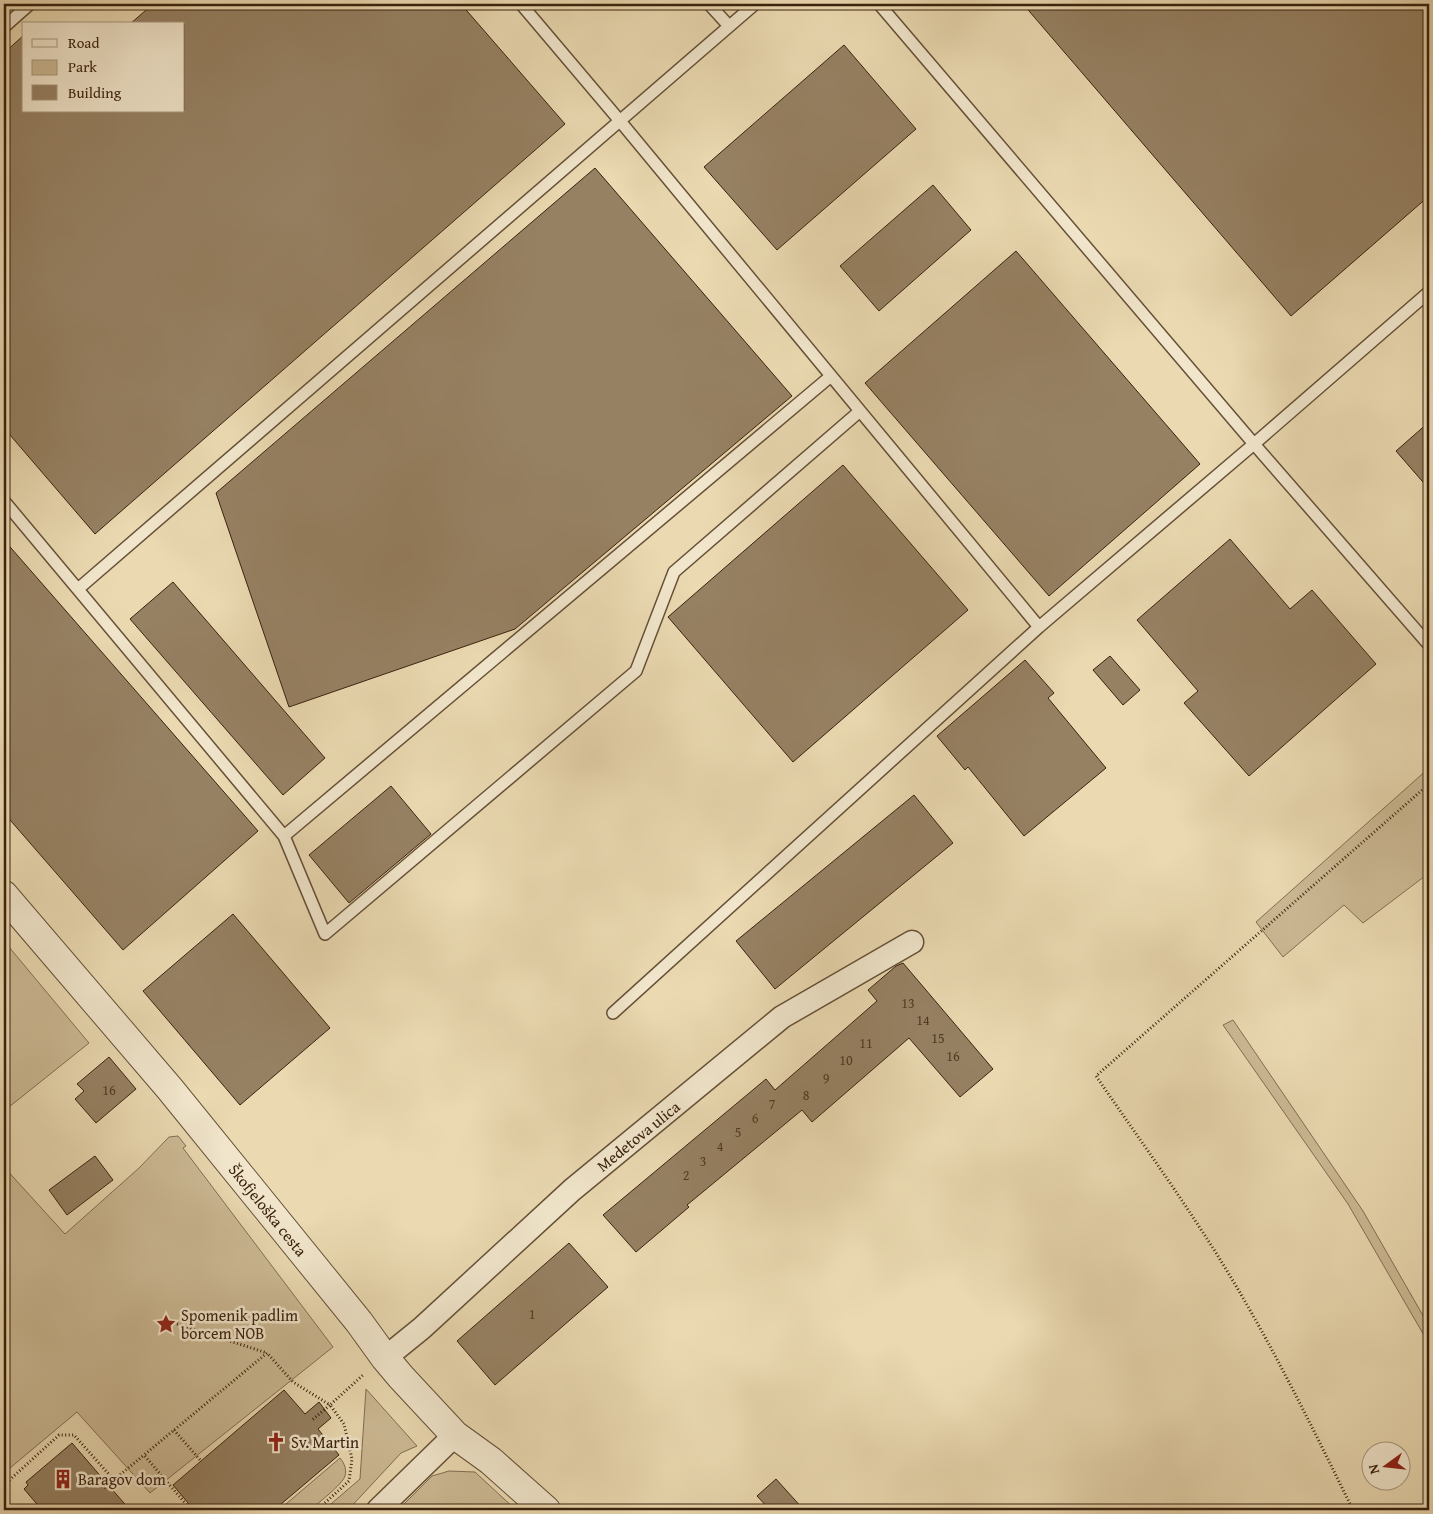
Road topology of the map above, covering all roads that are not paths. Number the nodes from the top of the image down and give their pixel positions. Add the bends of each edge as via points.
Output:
1 (30, 4) edge
2 (521, 4) edge
3 (709, 4) edge
4 (755, 4) edge
5 (879, 4) edge
6 (729, 26) junction
7 (4, 27) edge
8 (620, 121) junction
9 (1429, 292) edge
10 (831, 376) junction
11 (860, 411) junction
12 (1254, 444) junction
13 (4, 501) edge
14 (78, 589) junction
15 (1039, 627) junction
16 (1429, 645) edge
17 (284, 836) junction
18 (4, 895) edge
19 (912, 942) dead end
20 (613, 1013) dead end
21 (385, 1358) junction
22 (455, 1435) junction
23 (378, 1510) edge
24 (546, 1510) edge

1 - 7 lane
2 - 8 lane
3 - 6 lane
4 - 6 lane
5 - 12 lane
6 - 8 lane
8 - 10 lane
8 - 14 lane
9 - 12 lane
10 - 11 lane
10 - 17 lane
11 - 15 lane
11 - 17 lane via 674,572 636,671 325,934
12 - 15 lane
12 - 16 lane
13 - 14 lane
14 - 17 lane
15 - 20 lane
18 - 21 street, Škofjeloška cesta via 170,1089
19 - 21 street, Medetova ulica via 782,1018 572,1190
21 - 22 street, Škofjeloška cesta
22 - 23 street
22 - 24 street, Škofjeloška cesta via 491,1461

